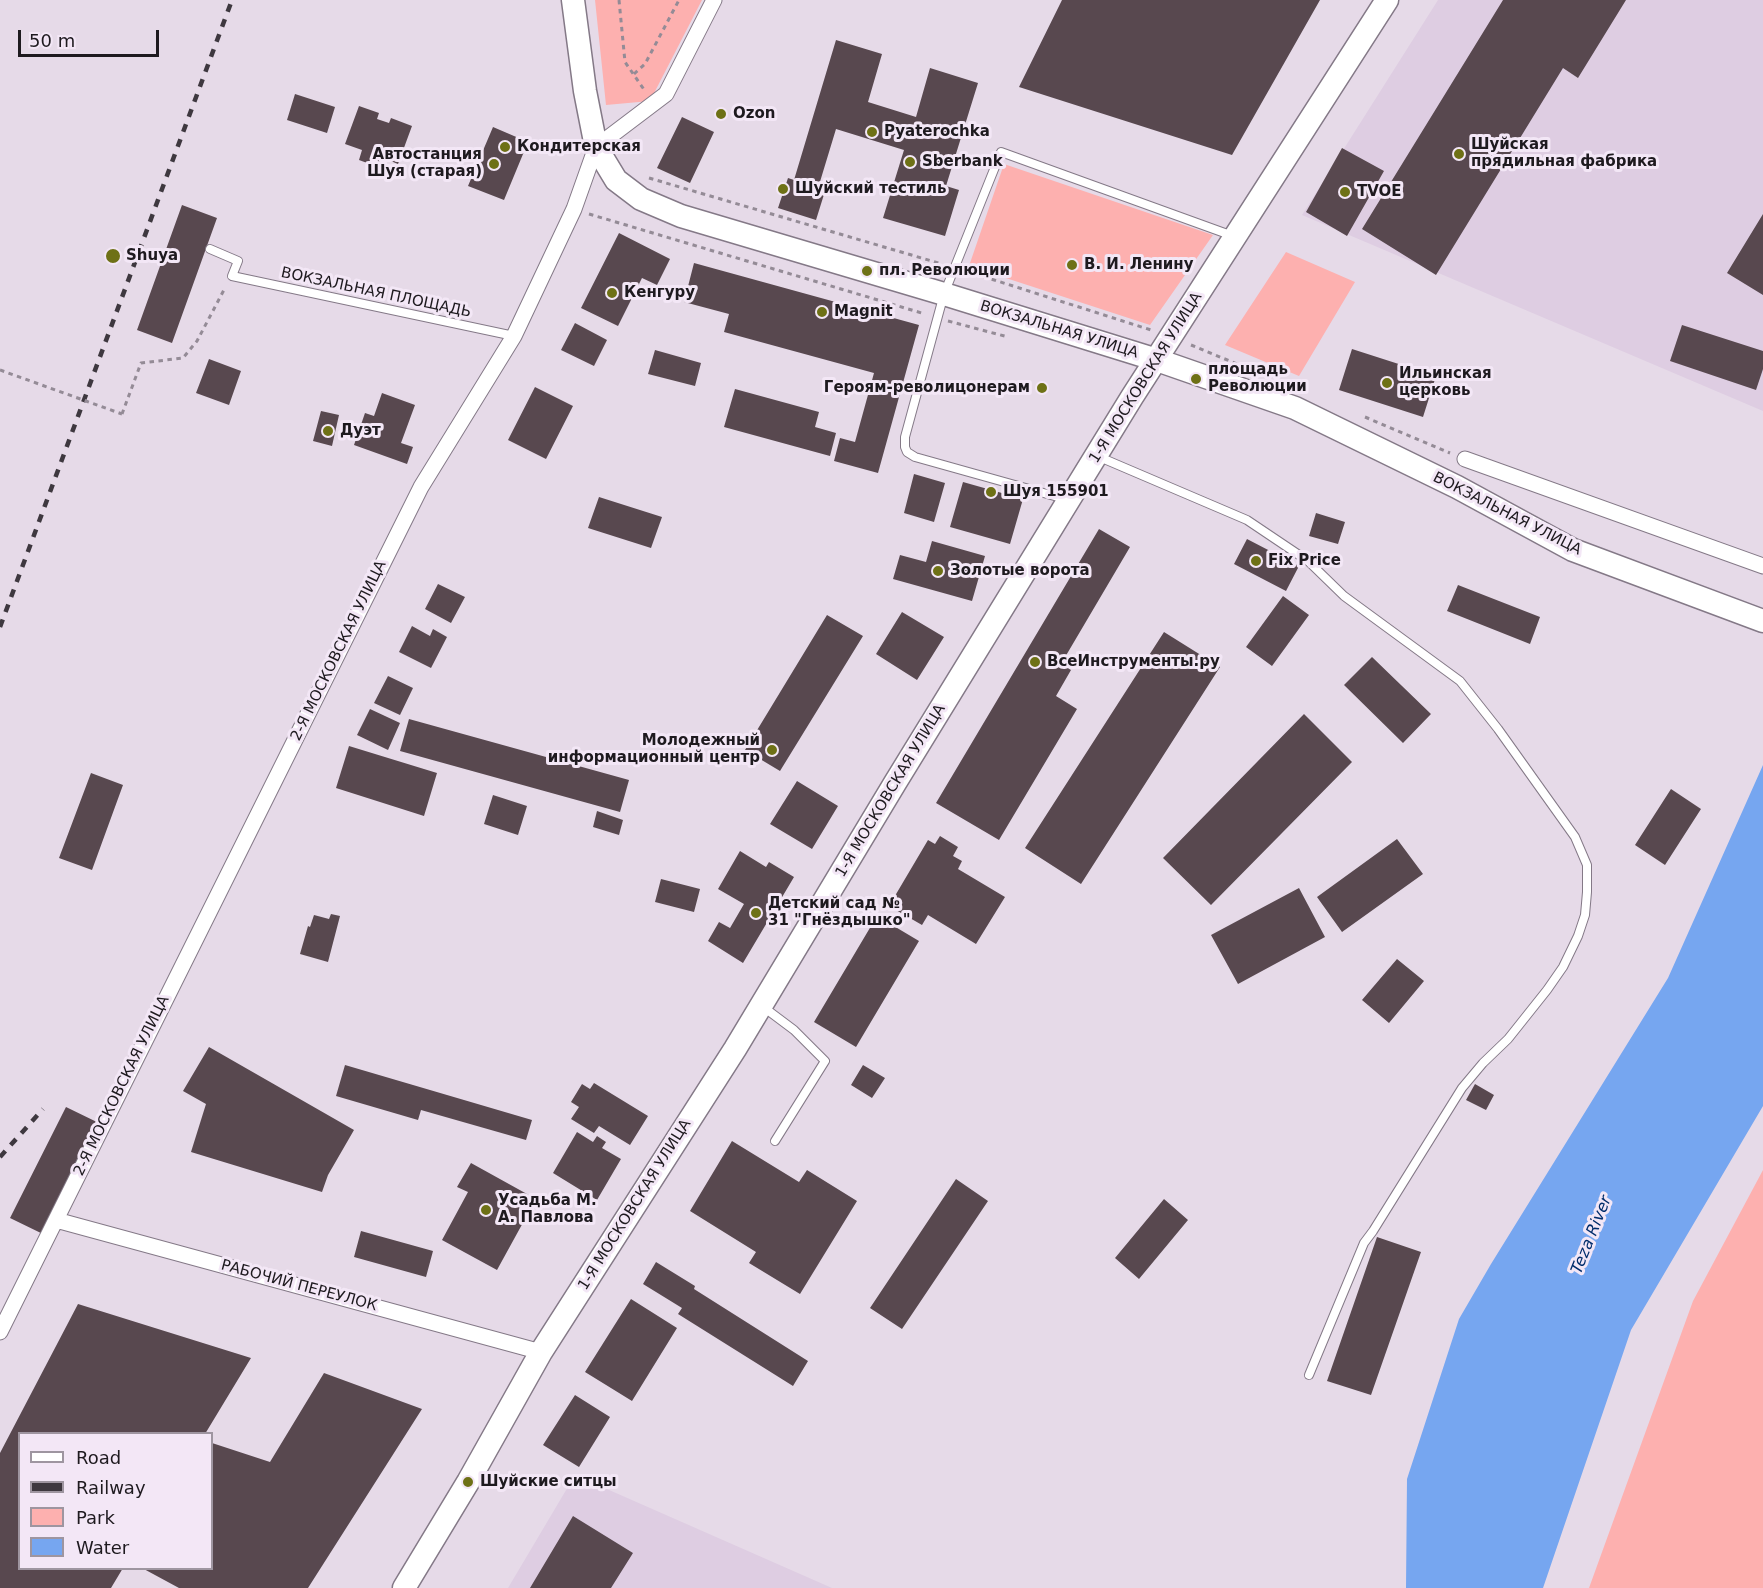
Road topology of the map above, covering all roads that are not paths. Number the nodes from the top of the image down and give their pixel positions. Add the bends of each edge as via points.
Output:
1 (573, 0) edge
2 (714, 0) edge
3 (1387, 0) edge
4 (596, 147) junction
5 (1236, 237) junction
6 (210, 249) dead end
7 (944, 294) junction
8 (514, 336) junction
9 (1157, 360) junction
10 (1097, 456) junction
11 (1465, 459) dead end
12 (1070, 500) junction
13 (1763, 566) edge
14 (1761, 621) edge
15 (761, 1005) junction
16 (775, 1141) dead end
17 (56, 1220) junction
18 (0, 1332) edge
19 (542, 1352) junction
20 (1309, 1375) dead end
21 (404, 1588) edge

1 - 4 main road
2 - 4 street via 666,94
3 - 5 main road, 1-Я МОСКОВСКАЯ УЛИЦА
4 - 7 main road, ВОКЗАЛЬНАЯ УЛИЦА via 616,180 641,199 681,216
4 - 8 street, 2-Я МОСКОВСКАЯ УЛИЦА via 574,209
5 - 7 lane via 1001,152
5 - 9 main road, 1-Я МОСКОВСКАЯ УЛИЦА
6 - 8 lane, ВОКЗАЛЬНАЯ ПЛОЩАДЬ via 238,261 232,276
7 - 9 main road, ВОКЗАЛЬНАЯ УЛИЦА
7 - 12 lane via 905,437 907,452 915,458
8 - 17 street, 2-Я МОСКОВСКАЯ УЛИЦА via 421,487
9 - 10 main road, 1-Я МОСКОВСКАЯ УЛИЦА
9 - 14 main road, ВОКЗАЛЬНАЯ УЛИЦА via 1295,408 1457,487 1573,550
10 - 12 main road, 1-Я МОСКОВСКАЯ УЛИЦА
10 - 20 lane via 1247,520 1308,561 1344,596 1460,681 1575,837 1587,865 1585,915 1563,967 1508,1038 1462,1088 1364,1243
11 - 13 street
12 - 15 main road, 1-Я МОСКОВСКАЯ УЛИЦА
15 - 16 lane via 825,1061
15 - 19 main road, 1-Я МОСКОВСКАЯ УЛИЦА
17 - 18 street, 2-Я МОСКОВСКАЯ УЛИЦА
17 - 19 street, РАБОЧИЙ ПЕРЕУЛОК
19 - 21 main road, 1-Я МОСКОВСКАЯ УЛИЦА

